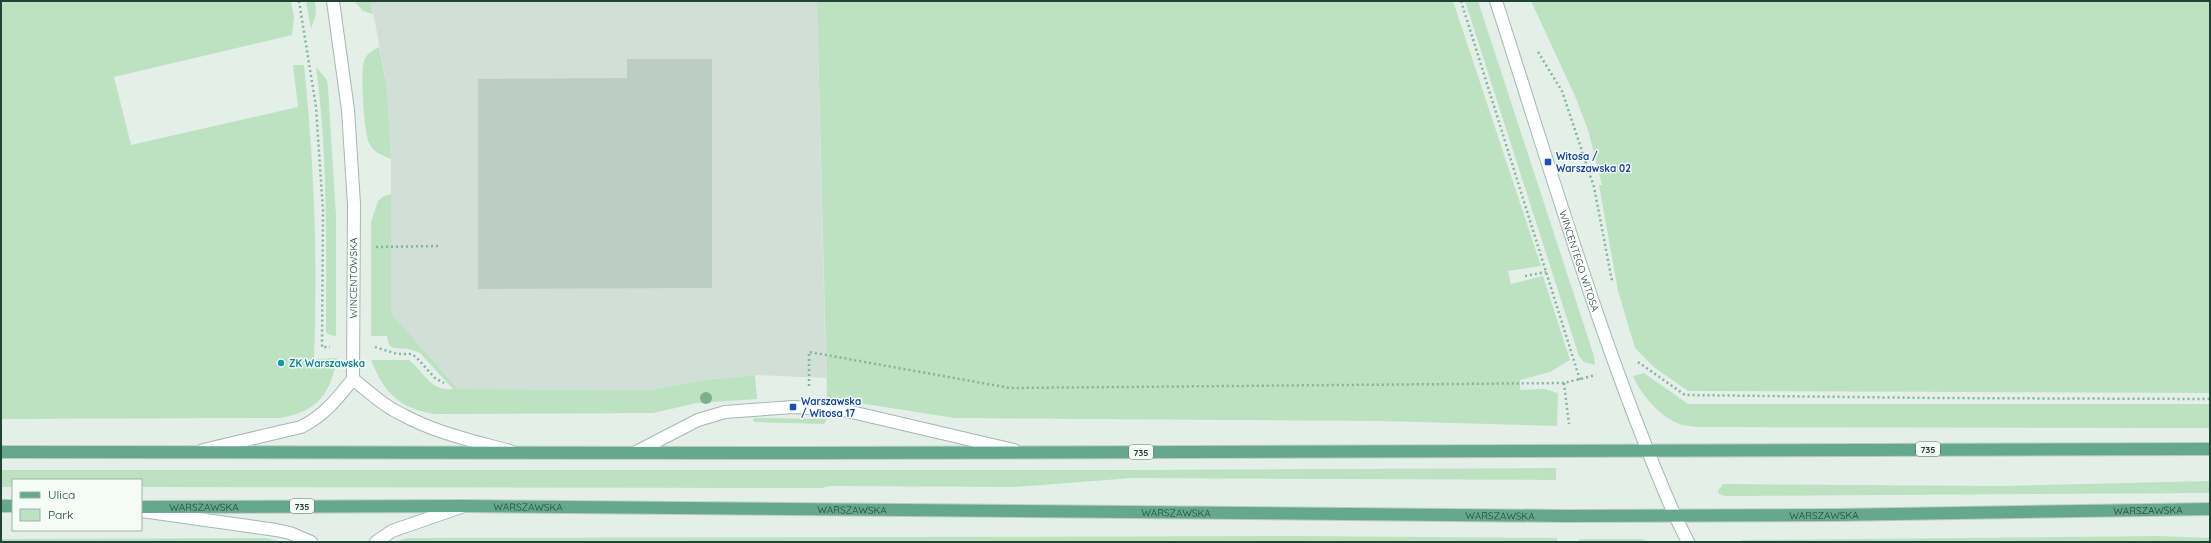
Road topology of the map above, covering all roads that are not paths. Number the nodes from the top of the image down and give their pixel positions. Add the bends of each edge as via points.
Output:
1 (332, 1) edge
2 (1496, 1) edge
3 (353, 379) junction
4 (2210, 449) edge
5 (1646, 450) junction
6 (1, 452) edge
7 (512, 452) junction
8 (636, 452) junction
9 (1023, 452) junction
10 (189, 453) junction
11 (1, 506) edge
12 (12, 506) edge
13 (142, 506) edge
14 (464, 506) junction
15 (2210, 509) edge
16 (142, 510) edge
17 (1675, 516) junction
18 (311, 542) edge
19 (376, 542) edge
20 (1688, 542) edge

1 - 3 street, WINCENTOWSKA via 348,110 354,204
2 - 5 street, WINCENTEGO WITOSA via 1616,368
3 - 7 street via 385,405 410,419
3 - 10 street via 330,408 316,420 301,427
4 - 5 main road, 735
5 - 9 main road, 735
5 - 17 street, WINCENTEGO WITOSA
6 - 10 main road, 735
7 - 8 main road, 735
7 - 10 main road, 735
8 - 9 main road, 735
8 - 9 street via 698,420 725,412 793,407 843,410
11 - 12 main road
13 - 14 main road, WARSZAWSKA / 735
14 - 17 main road, WARSZAWSKA / 735
14 - 19 street via 392,531
15 - 17 main road, WARSZAWSKA / 735
16 - 18 street via 276,530
17 - 20 street, WINCENTEGO WITOSA

